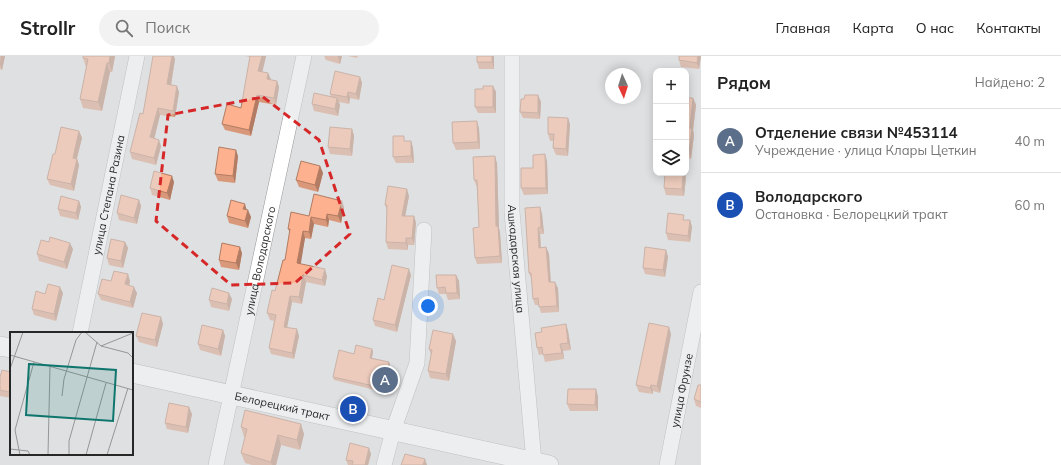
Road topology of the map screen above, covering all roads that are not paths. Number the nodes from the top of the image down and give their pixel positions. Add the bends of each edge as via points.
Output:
1 (137, 56) edge
2 (304, 56) edge
3 (512, 56) edge
4 (424, 230) dead end
5 (701, 292) edge
6 (80, 332) edge
7 (0, 346) edge
8 (10, 348) edge
9 (133, 373) edge
10 (230, 395) junction
11 (392, 431) junction
12 (542, 463) edge
13 (216, 465) edge
14 (384, 465) edge
15 (667, 465) edge

1 - 6 street, улица Степана Разина
2 - 10 street, улица Володарского
3 - 12 street, Ашкадарская улица via 512,212
4 - 11 street via 417,363
5 - 15 street, улица Фрунзе
7 - 8 street
9 - 10 street, Белорецкий тракт
10 - 11 street, Белорецкий тракт
10 - 13 street, улица Володарского
11 - 12 street, Белорецкий тракт
11 - 14 street

